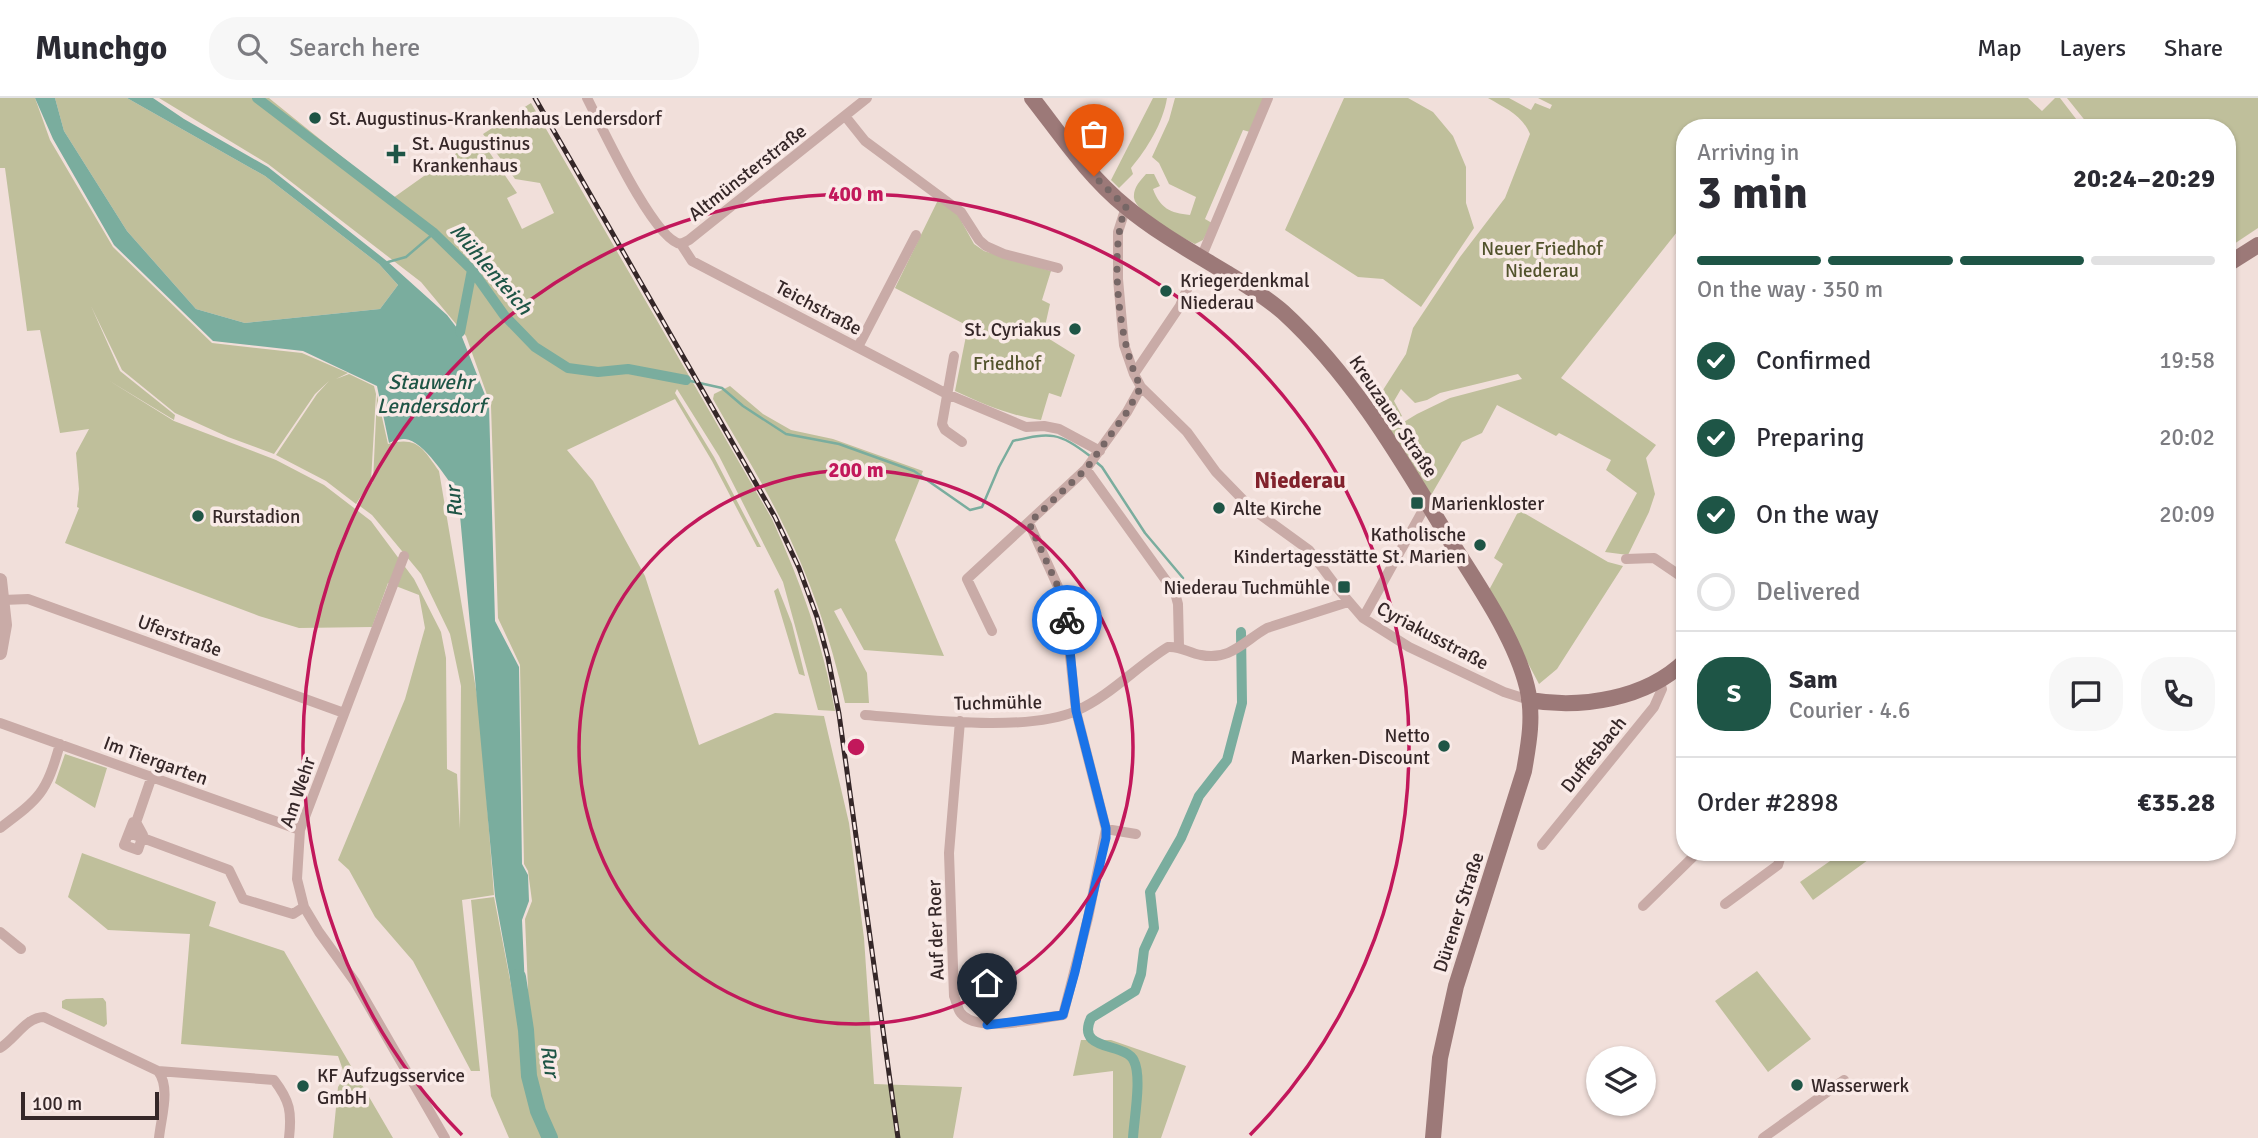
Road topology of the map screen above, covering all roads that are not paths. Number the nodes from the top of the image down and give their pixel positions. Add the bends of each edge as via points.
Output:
1 (587, 98) edge
2 (867, 98) edge
3 (1032, 98) edge
4 (1268, 98) edge
5 (845, 116) junction
6 (1126, 207) junction
7 (916, 235) dead end
8 (681, 244) junction
9 (2258, 245) edge
10 (1201, 258) junction
11 (2236, 259) edge
12 (1058, 268) dead end
13 (1190, 282) dead end
14 (858, 347) junction
15 (954, 356) dead end
16 (1134, 374) junction
17 (1141, 387) junction
18 (947, 394) junction
19 (962, 442) dead end
20 (1093, 459) junction
21 (1427, 503) junction
22 (1029, 523) junction
23 (404, 556) dead end
24 (1626, 559) dead end
25 (1676, 573) edge
26 (0, 580) edge
27 (3, 600) junction
28 (1348, 602) junction
29 (1363, 618) junction
30 (992, 631) dead end
31 (1179, 646) junction
32 (0, 653) edge
33 (1676, 668) edge
34 (1659, 681) junction
35 (1529, 700) junction
36 (1076, 711) junction
37 (344, 713) junction
38 (864, 715) dead end
39 (960, 721) junction
40 (0, 723) edge
41 (60, 744) junction
42 (152, 776) junction
43 (0, 828) edge
44 (1106, 828) junction
45 (300, 830) junction
46 (1136, 834) dead end
47 (1542, 845) dead end
48 (1689, 861) edge
49 (1779, 861) edge
50 (1725, 904) dead end
51 (1643, 905) dead end
52 (304, 907) junction
53 (0, 932) edge
54 (21, 948) dead end
55 (0, 1048) edge
56 (158, 1071) junction
57 (1844, 1080) dead end
58 (159, 1138) edge
59 (289, 1138) edge
60 (445, 1138) edge
61 (1433, 1138) edge
62 (1763, 1138) edge

1 - 8 street, Teichstraße via 630,183 666,236
2 - 5 street, Altmünsterstraße
3 - 6 main road, Kreuzauer Straße via 1092,173
4 - 10 street
5 - 8 street, Altmünsterstraße
5 - 12 street via 865,141 961,212 986,246
6 - 10 main road, Kreuzauer Straße
6 - 16 street, Cyriakusstraße via 1118,232 1118,279 1124,345
7 - 14 street
8 - 14 street, Teichstraße via 692,261
9 - 11 main road
10 - 21 main road, Kreuzauer Straße via 1261,295 1320,348 1348,382
13 - 16 street via 1180,306
14 - 18 street, Teichstraße
15 - 18 street
16 - 17 street, Cyriakusstraße
17 - 20 street
17 - 28 street, Cyriakusstraße via 1187,432 1251,509 1310,550
18 - 19 street via 942,424
18 - 20 street, Teichstraße via 1026,427 1059,429
20 - 22 street
20 - 31 street, Teichstraße via 1175,593
21 - 29 street
21 - 35 main road, Kreuzauer Straße via 1504,630
22 - 30 street via 967,579
22 - 36 street via 1064,600
23 - 37 street, Am Wehr
24 - 25 street via 1654,558
26 - 27 street
27 - 32 street via 5,631
27 - 37 street, Uferstraße via 28,599
28 - 29 street, Cyriakusstraße
28 - 31 street via 1267,628 1222,656 1197,655
29 - 35 street, Cyriakusstraße via 1409,647
31 - 36 street, Tuchmühle via 1168,647
33 - 34 main road
34 - 35 main road via 1611,698
34 - 47 street, Duffesbach via 1662,690 1654,707
35 - 61 main road, Dürener Straße via 1531,729 1524,771 1456,986 1436,1088
36 - 39 street, Tuchmühle via 1034,721
36 - 44 street
37 - 45 street, Am Wehr
38 - 39 street, Tuchmühle
39 - 44 street, Auf der Roer via 950,853 954,996 960,1012 971,1021 987,1025 1063,1015
40 - 41 street, Im Tiergarten
41 - 42 street, Im Tiergarten
41 - 43 street via 39,797
42 - 45 street, Im Tiergarten
42 - 52 street via 132,834 229,870 243,899 293,914
44 - 46 street
45 - 52 street, Am Wehr via 296,865
48 - 51 street
49 - 50 street
52 - 60 street, Am Wehr via 373,1011
53 - 54 street
55 - 56 street via 32,1020 44,1017
56 - 58 street via 165,1091
56 - 59 street via 274,1080 286,1096 291,1116
57 - 62 street

